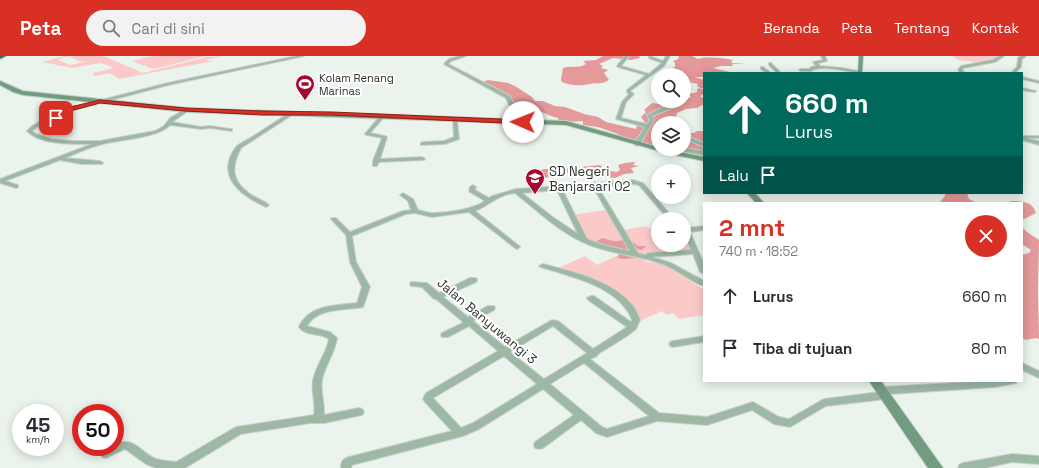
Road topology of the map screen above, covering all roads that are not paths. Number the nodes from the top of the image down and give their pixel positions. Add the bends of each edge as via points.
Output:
1 (302, 56) edge
2 (464, 56) edge
3 (627, 56) edge
4 (668, 56) edge
5 (823, 56) edge
6 (861, 56) edge
7 (1002, 56) edge
8 (1024, 56) edge
9 (650, 57) dead end
10 (664, 63) junction
11 (770, 64) dead end
12 (818, 66) junction
13 (658, 68) edge
14 (762, 68) dead end
15 (801, 70) dead end
16 (840, 71) edge
17 (768, 72) edge
18 (778, 72) edge
19 (860, 72) edge
20 (963, 72) edge
21 (1014, 72) edge
22 (651, 74) joint
23 (1023, 78) edge
24 (1030, 81) junction
25 (1023, 82) edge
26 (0, 83) edge
27 (1039, 83) edge
28 (1023, 89) edge
29 (629, 90) junction
30 (634, 91) dead end
31 (1034, 91) dead end
32 (100, 101) junction
33 (668, 108) edge
34 (186, 110) junction
35 (292, 114) junction
36 (382, 116) junction
37 (455, 120) junction
38 (523, 122) junction
39 (169, 123) junction
40 (648, 126) junction
41 (230, 130) dead end
42 (1039, 137) edge
43 (1023, 138) edge
44 (1023, 138) edge
45 (691, 139) edge
46 (100, 143) junction
47 (1039, 143) edge
48 (423, 144) dead end
49 (637, 144) junction
50 (703, 145) edge
51 (651, 147) edge
52 (691, 151) edge
53 (703, 153) edge
54 (691, 156) edge
55 (61, 159) junction
56 (422, 159) dead end
57 (703, 159) edge
58 (100, 163) dead end
59 (0, 181) edge
60 (594, 184) junction
61 (16, 186) dead end
62 (473, 187) dead end
63 (558, 187) junction
64 (516, 191) junction
65 (752, 194) edge
66 (403, 195) dead end
67 (488, 200) junction
68 (759, 202) edge
69 (266, 205) dead end
70 (470, 210) junction
71 (415, 211) junction
72 (665, 212) edge
73 (334, 219) dead end
74 (703, 228) edge
75 (691, 229) edge
76 (349, 235) junction
77 (584, 240) junction
78 (691, 243) edge
79 (517, 247) dead end
80 (695, 252) junction
81 (638, 255) junction
82 (543, 266) dead end
83 (703, 270) edge
84 (473, 280) dead end
85 (703, 283) edge
86 (414, 284) dead end
87 (437, 297) junction
88 (591, 298) dead end
89 (491, 308) dead end
90 (468, 322) junction
91 (633, 328) junction
92 (445, 335) dead end
93 (703, 339) edge
94 (673, 344) dead end
95 (503, 352) junction
96 (594, 354) junction
97 (584, 359) junction
98 (1023, 367) edge
99 (1039, 375) edge
100 (1009, 382) edge
101 (542, 384) junction
102 (881, 389) edge
103 (359, 412) dead end
104 (581, 416) junction
105 (657, 417) junction
106 (318, 419) junction
107 (460, 433) junction
108 (124, 444) edge
109 (539, 445) dead end
110 (1039, 460) edge
111 (177, 467) edge
112 (346, 468) edge
113 (936, 468) edge
114 (963, 468) edge

1 - 32 street via 268,66 172,83
2 - 38 street via 450,60 446,64 508,97 511,104 521,108
3 - 22 street via 619,66
4 - 10 street
5 - 12 street via 825,61 815,62
6 - 19 main road
7 - 20 street via 992,62 972,63 962,67 960,70
8 - 21 street via 1020,58 1019,67
9 - 10 street
10 - 13 street
11 - 18 street
12 - 15 street via 812,70
12 - 16 street
14 - 17 street
16 - 19 street
22 - 29 street
23 - 24 street
24 - 25 street
24 - 27 street
26 - 32 main road via 23,93
28 - 31 street
29 - 30 street
29 - 40 street via 632,94 624,102 618,119
32 - 34 main road
32 - 46 street via 68,110 29,131 40,138
33 - 40 street via 649,116 652,120
34 - 35 main road
34 - 39 street
35 - 36 main road
35 - 69 street via 239,147 234,155 231,168 233,180 239,190
36 - 37 main road
36 - 56 street via 367,134 385,137 375,163
37 - 38 main road
37 - 48 street via 457,138
38 - 49 main road via 574,125
39 - 41 street
39 - 46 street via 156,132
40 - 49 street
42 - 43 street
44 - 47 street
45 - 50 street
46 - 55 street
49 - 51 main road
52 - 53 street
54 - 57 main road
55 - 58 street
55 - 59 street
59 - 61 street
60 - 63 street
60 - 72 street via 640,182
60 - 81 street
62 - 67 street via 472,191
63 - 64 street
63 - 77 street
64 - 67 street via 497,195
64 - 77 street
65 - 68 main road
66 - 71 street via 411,200
67 - 70 street via 482,206
70 - 71 street via 432,215
70 - 79 street
71 - 76 street via 405,212
73 - 76 street
74 - 75 street
76 - 106 street via 353,262 366,288 360,305 318,312 309,317 303,326 305,329 325,333 333,338 318,379
77 - 81 street
78 - 80 street
80 - 81 street
80 - 83 street
81 - 85 street via 675,266
82 - 91 street via 594,283 612,292 631,309 636,320
84 - 87 street
86 - 87 street, Jalan Banyuwangi 3 via 424,285
87 - 90 street, Jalan Banyuwangi 3
88 - 91 street
89 - 90 street
90 - 92 street
90 - 95 street, Jalan Banyuwangi 3
91 - 96 street
93 - 94 street
95 - 96 street via 554,322
95 - 101 street, Jalan Banyuwangi 3
95 - 107 street via 428,397
96 - 97 street
97 - 101 street
97 - 105 street
98 - 99 street
100 - 102 street
101 - 104 street, Jalan Banyuwangi 3
101 - 107 street via 484,422
102 - 105 street via 824,403 790,423 777,421 753,406 707,421
102 - 113 main road
103 - 106 street
104 - 105 street, Jalan Banyuwangi 3 via 607,433
104 - 109 street
106 - 111 street via 239,430
107 - 112 street via 349,461
108 - 111 street via 128,444 151,461
110 - 114 street via 1012,458

